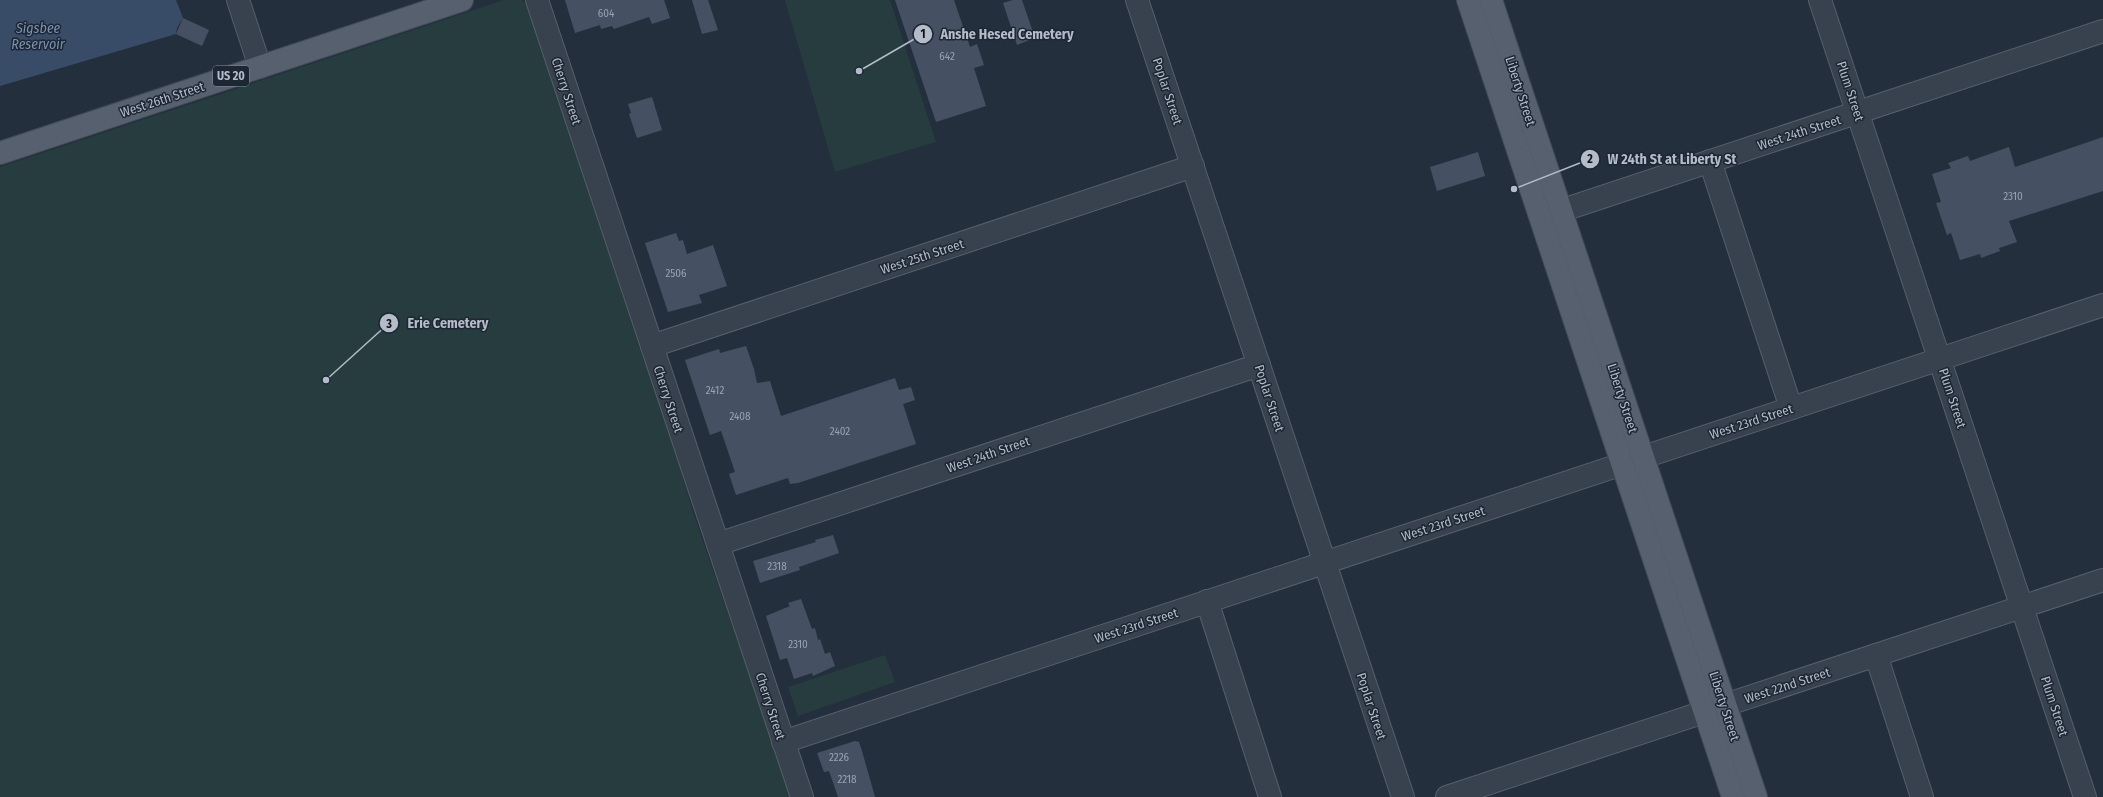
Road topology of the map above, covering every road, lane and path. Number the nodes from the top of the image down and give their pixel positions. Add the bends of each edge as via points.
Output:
1 (238, 0) edge
2 (462, 0) edge
3 (537, 0) edge
4 (1138, 0) edge
5 (1468, 0) edge
6 (1491, 0) edge
7 (1820, 0) edge
8 (2103, 31) edge
9 (260, 67) junction
10 (1857, 112) junction
11 (0, 153) edge
12 (1710, 161) junction
13 (1193, 166) junction
14 (1561, 210) junction
15 (1540, 217) junction
16 (2103, 305) edge
17 (652, 346) junction
18 (1940, 359) junction
19 (1259, 365) junction
20 (1791, 408) junction
21 (1643, 457) junction
22 (1623, 464) junction
23 (718, 544) junction
24 (1325, 563) junction
25 (2103, 580) edge
26 (1207, 601) junction
27 (2022, 607) junction
28 (1876, 655) junction
29 (1725, 705) junction
30 (1705, 712) junction
31 (783, 742) junction
32 (802, 797) edge
33 (1270, 797) edge
34 (1403, 797) edge
35 (1448, 797) edge
36 (1733, 797) edge
37 (1756, 797) edge
38 (1922, 797) edge
39 (2085, 797) edge

1 - 9 street
2 - 9 main road, West 26th Street / US 20
3 - 17 street, Cherry Street
4 - 13 street, Poplar Street
5 - 15 main road, Liberty Street
6 - 14 main road, Liberty Street
7 - 10 street, Plum Street
8 - 10 street, West 24th Street
9 - 11 main road, West 26th Street / US 20
10 - 12 street, West 24th Street
10 - 18 street, Plum Street
12 - 14 street, West 24th Street
12 - 20 street
13 - 17 street, West 25th Street
13 - 19 street, Poplar Street
14 - 15 street, West 24th Street
14 - 21 main road, Liberty Street
15 - 22 main road, Liberty Street
16 - 18 street, West 23rd Street
17 - 23 street, Cherry Street
18 - 20 street, West 23rd Street
18 - 27 street, Plum Street
19 - 23 street, West 24th Street
19 - 24 street, Poplar Street
20 - 21 street, West 23rd Street
21 - 22 street, West 23rd Street
21 - 29 main road, Liberty Street
22 - 24 street, West 23rd Street
22 - 30 main road, Liberty Street
23 - 31 street, Cherry Street
24 - 26 street, West 23rd Street
24 - 34 street, Poplar Street
25 - 27 street, West 22nd Street
26 - 31 street, West 23rd Street
26 - 33 street
27 - 28 street, West 22nd Street
27 - 39 street, Plum Street
28 - 29 street, West 22nd Street
28 - 38 street
29 - 30 street, West 22nd Street
29 - 37 main road, Liberty Street
30 - 35 street, West 22nd Street
30 - 36 main road, Liberty Street
31 - 32 street, Cherry Street

